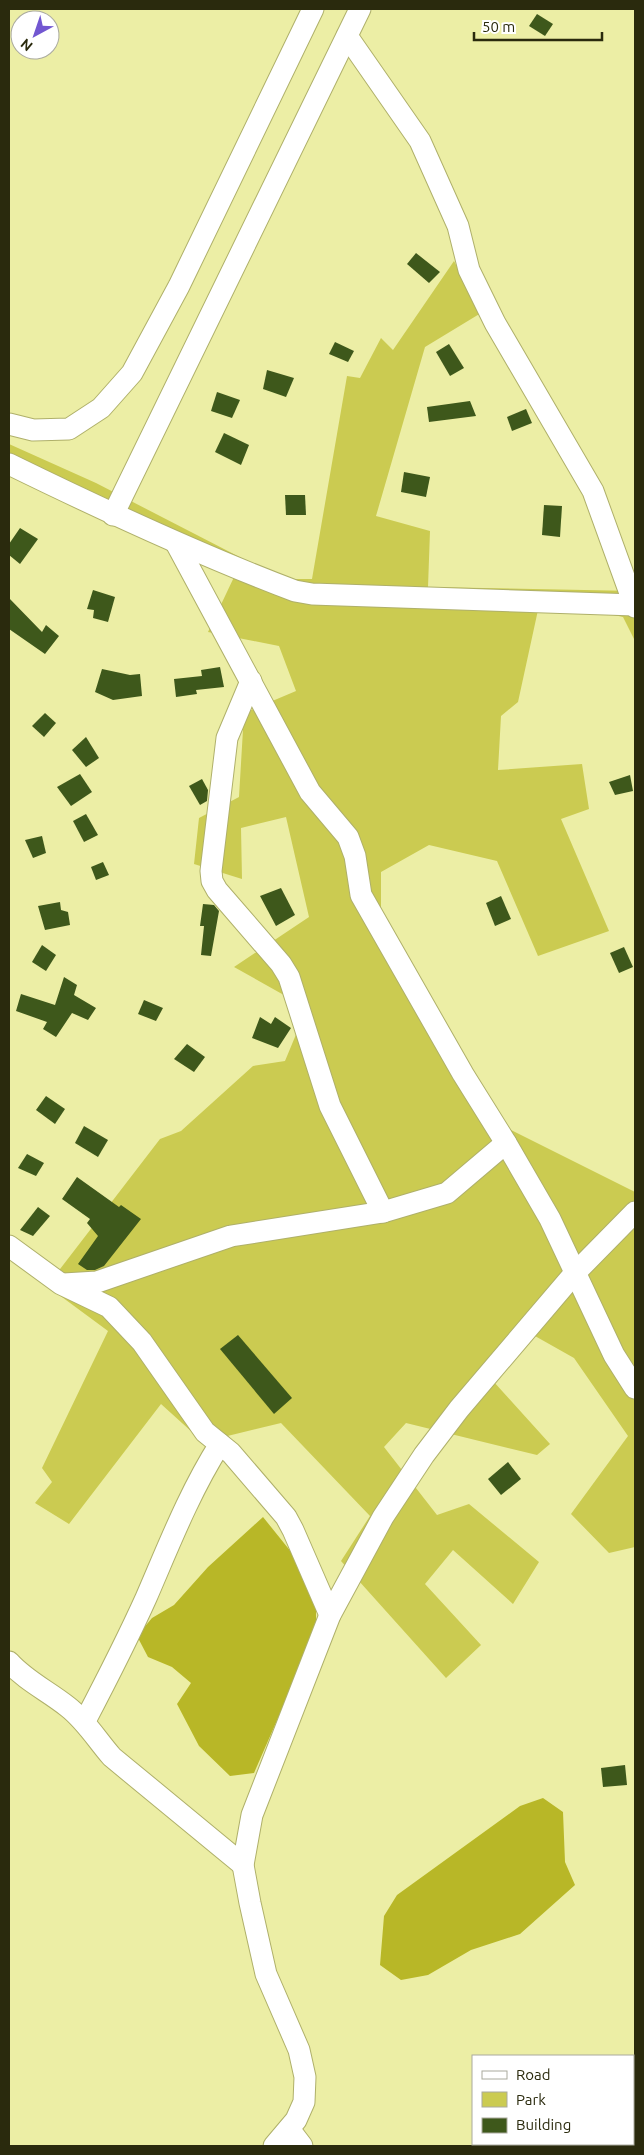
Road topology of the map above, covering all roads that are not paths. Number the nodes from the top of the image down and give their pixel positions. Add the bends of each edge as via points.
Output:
1 (313, 9) edge
2 (360, 9) edge
3 (347, 36) junction
4 (9, 424) edge
5 (9, 464) edge
6 (113, 515) junction
7 (176, 543) junction
8 (635, 606) edge
9 (250, 681) junction
10 (506, 1143) junction
11 (383, 1212) junction
12 (635, 1212) edge
13 (9, 1247) edge
14 (574, 1274) junction
15 (61, 1284) junction
16 (635, 1388) edge
17 (220, 1444) junction
18 (330, 1615) junction
19 (9, 1662) edge
20 (85, 1721) junction
21 (243, 1865) junction
22 (289, 2129) junction
23 (274, 2146) edge
24 (302, 2146) edge

1 - 4 street via 132,373 101,408 69,429 33,430
2 - 3 street
3 - 6 street
3 - 8 street via 420,141 458,226 469,270 495,323 593,491
5 - 6 street
6 - 7 street
7 - 8 street via 295,591 312,594
7 - 9 street
9 - 10 street via 310,792 348,837 355,856 361,895
9 - 11 street via 227,738 212,882 289,977 330,1106
10 - 11 street via 447,1193
10 - 14 street via 550,1219
11 - 15 street via 231,1236 97,1282
12 - 14 street
13 - 15 street
14 - 16 street via 614,1355
14 - 18 street via 424,1455 383,1517
15 - 17 street via 109,1306 142,1342 205,1432
17 - 18 street via 232,1453 286,1517
17 - 20 street via 180,1516 145,1599
18 - 21 street via 252,1815
19 - 20 street via 19,1673
20 - 21 street via 112,1757
21 - 22 street via 266,1974 299,2050 305,2077 304,2102
22 - 23 street
22 - 24 street

